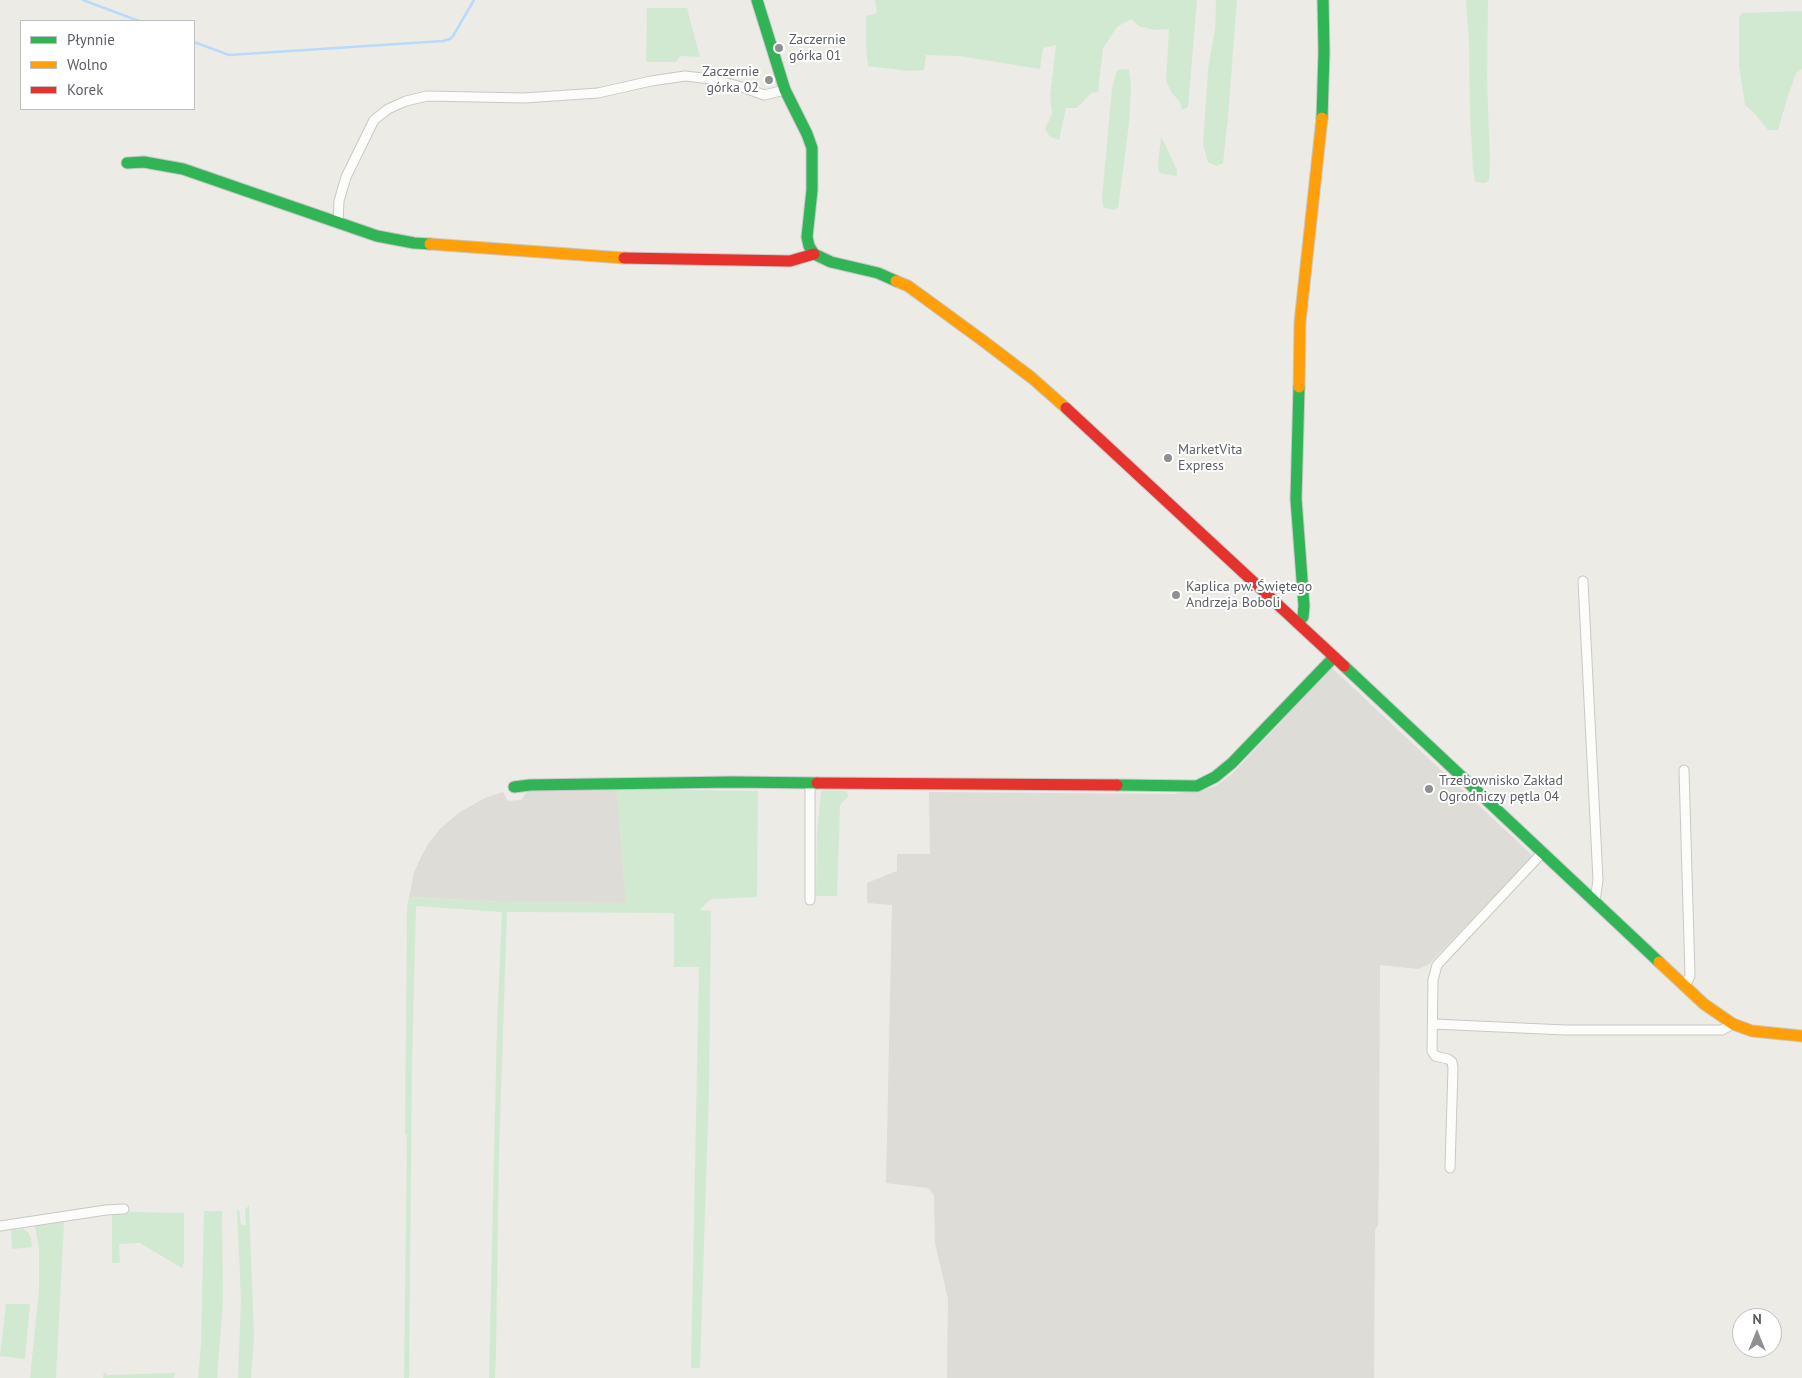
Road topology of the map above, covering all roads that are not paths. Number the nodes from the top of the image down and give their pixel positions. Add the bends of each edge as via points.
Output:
1 (757, 0) edge
2 (1323, 0) edge
3 (785, 90) junction
4 (127, 163) dead end
5 (338, 223) junction
6 (814, 254) junction
7 (1583, 581) dead end
8 (1298, 623) junction
9 (1334, 658) junction
10 (1684, 770) dead end
11 (810, 783) junction
12 (514, 787) dead end
13 (1543, 852) junction
14 (810, 900) dead end
15 (1595, 901) junction
16 (1685, 986) junction
17 (1433, 1024) junction
18 (1733, 1024) junction
19 (1802, 1036) edge
20 (1450, 1168) dead end
21 (124, 1209) dead end
22 (0, 1226) edge

1 - 3 street
2 - 8 street via 1322,118 1300,331 1296,499 1304,606 1303,617
3 - 5 street via 764,95 727,83 685,76 598,92 524,98 427,96 406,101 374,120 346,177 339,201
3 - 6 street via 812,148 807,237
4 - 5 street via 144,162 183,169
5 - 6 street via 414,244 626,258 790,261
6 - 8 street via 831,262 878,273 908,286 1032,378
7 - 15 street via 1598,880
8 - 9 street
9 - 11 street via 1232,763 1197,786
9 - 13 street
10 - 16 street via 1690,976
11 - 12 street
11 - 14 street
13 - 15 street
13 - 17 street via 1437,965 1433,980
15 - 16 street
16 - 18 street
17 - 18 street via 1565,1030 1722,1030
17 - 20 street via 1432,1051 1435,1056 1452,1062 1453,1068
18 - 19 street via 1752,1030
21 - 22 street

